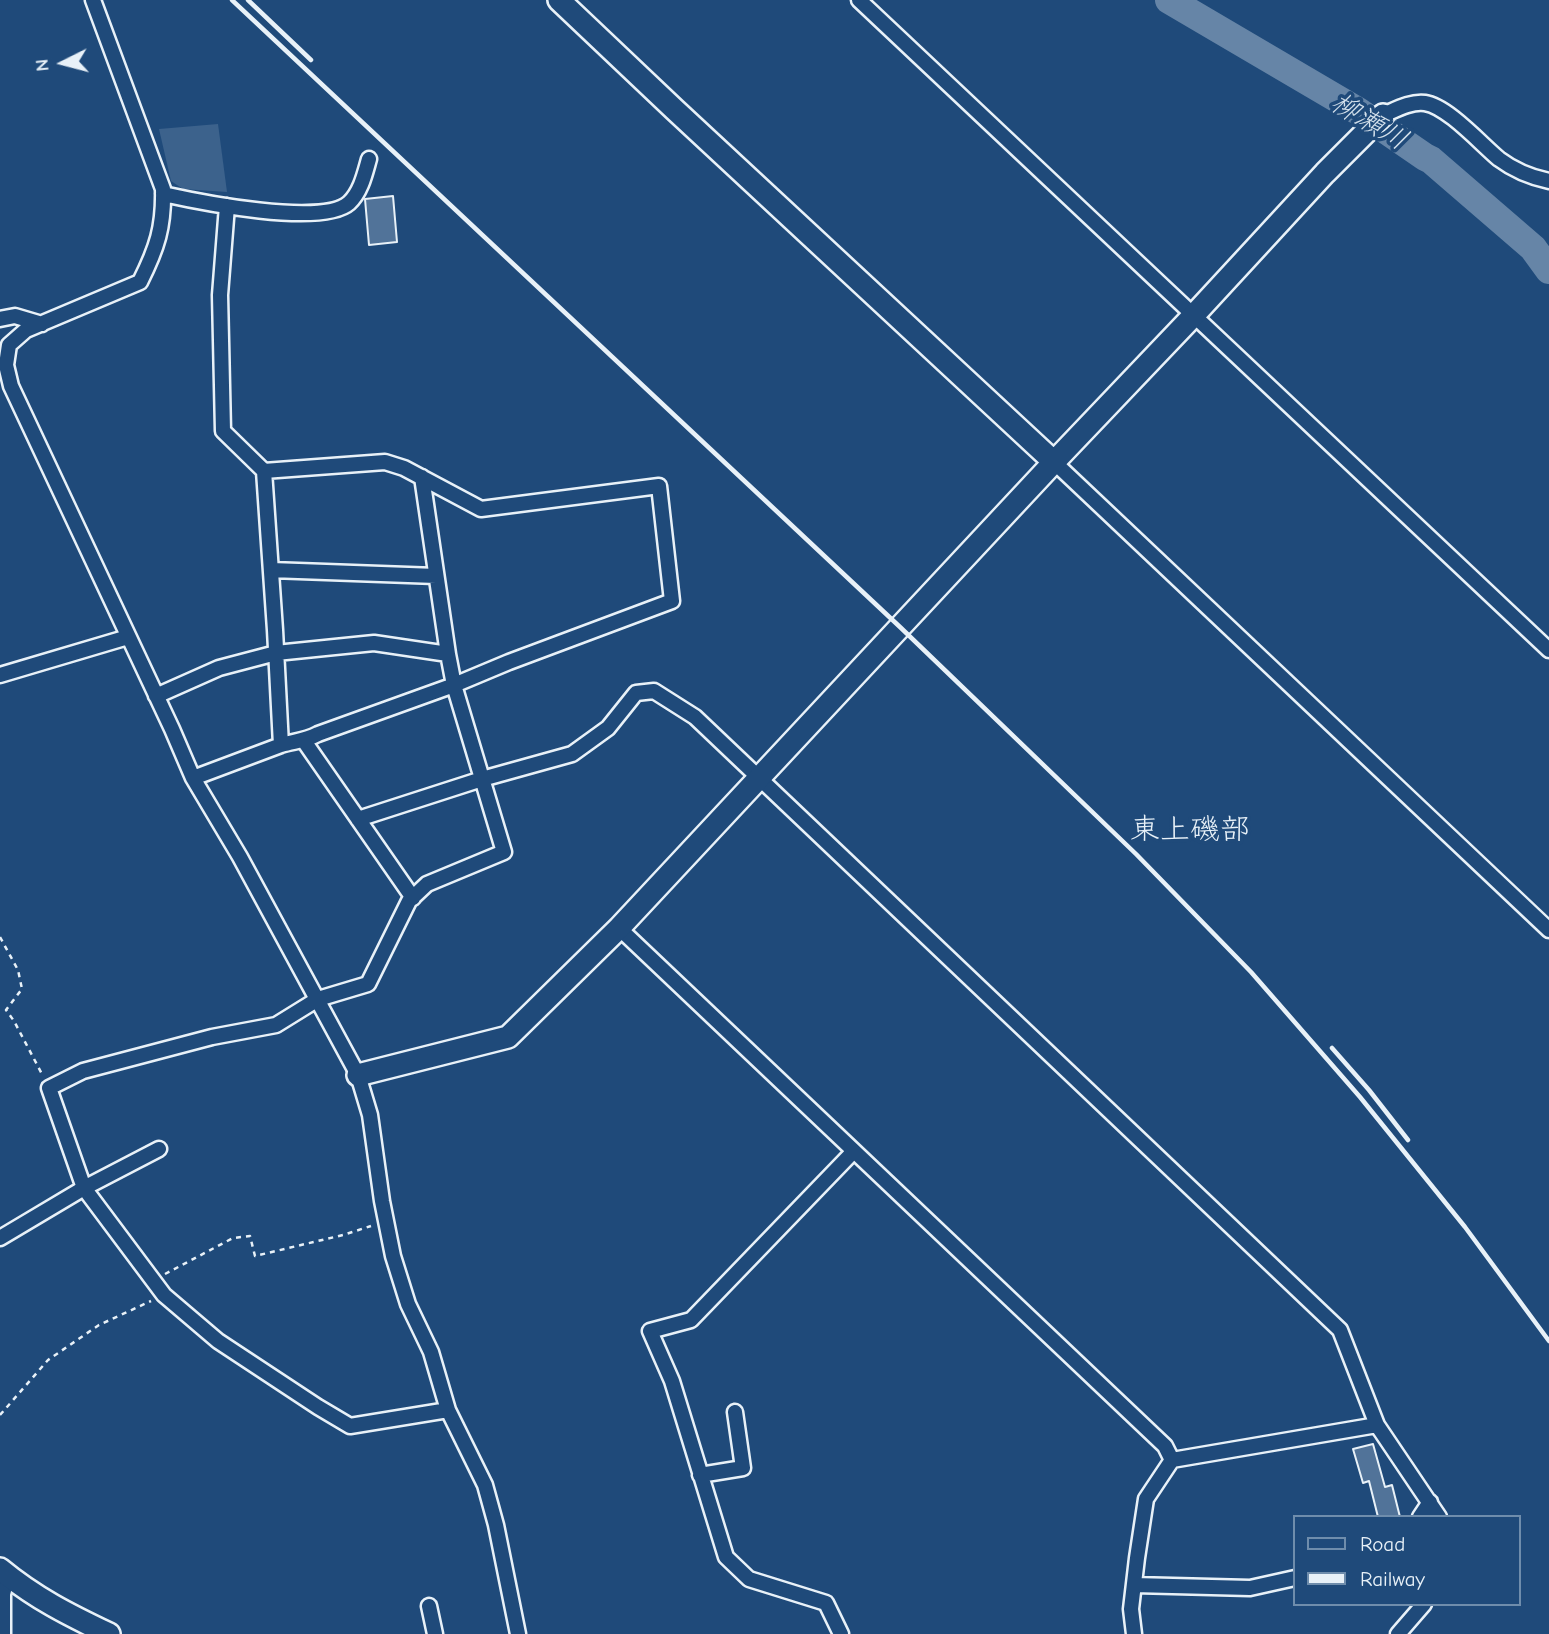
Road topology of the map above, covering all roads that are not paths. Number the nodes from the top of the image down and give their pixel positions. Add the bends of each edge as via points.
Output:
1 (93, 0) edge
2 (559, 0) edge
3 (859, 0) edge
4 (1383, 115) joint
5 (369, 159) dead end
6 (1549, 181) edge
7 (163, 194) junction
8 (227, 206) junction
9 (1194, 315) junction
10 (0, 319) edge
11 (42, 324) junction
12 (1054, 462) junction
13 (264, 471) junction
14 (422, 477) junction
15 (271, 570) junction
16 (436, 576) junction
17 (128, 637) junction
18 (1549, 650) edge
19 (276, 653) junction
20 (448, 654) junction
21 (0, 675) edge
22 (454, 685) junction
23 (156, 696) junction
24 (304, 741) junction
25 (281, 745) junction
26 (193, 778) junction
27 (759, 778) junction
28 (482, 779) junction
29 (358, 819) junction
30 (413, 898) junction
31 (618, 928) junction
32 (1549, 930) edge
33 (318, 999) junction
34 (358, 1075) junction
35 (159, 1149) dead end
36 (853, 1151) junction
37 (84, 1188) junction
38 (0, 1238) edge
39 (448, 1410) junction
40 (735, 1412) dead end
41 (1377, 1425) junction
42 (1172, 1460) junction
43 (700, 1475) junction
44 (1430, 1502) junction
45 (1421, 1515) edge
46 (1438, 1515) edge
47 (4, 1572) edge
48 (1294, 1578) edge
49 (1134, 1585) junction
50 (429, 1606) dead end
51 (1421, 1606) edge
52 (3, 1634) edge
53 (109, 1634) edge
54 (435, 1634) edge
55 (518, 1634) edge
56 (841, 1634) edge
57 (1134, 1634) edge
58 (1398, 1634) edge

1 - 7 street
2 - 12 street
3 - 9 street
4 - 6 street via 1427,103 1451,116 1501,160 1528,176
4 - 9 street
5 - 8 street via 349,204 327,212
7 - 8 street
7 - 11 street via 154,255 140,282
8 - 13 street via 220,295 223,431
9 - 12 street
9 - 18 street
10 - 11 street via 15,316
11 - 17 street via 26,330 9,345 5,365
12 - 27 street
12 - 32 street
13 - 14 street via 385,462
13 - 15 street
14 - 16 street
14 - 22 street via 481,509 659,486 672,601
15 - 16 street
15 - 19 street
16 - 20 street
17 - 21 street
17 - 23 street
19 - 20 street via 374,643
19 - 23 street via 219,668
19 - 25 street
20 - 22 street
22 - 24 street
22 - 28 street
23 - 26 street
24 - 25 street
24 - 29 street
25 - 26 street
26 - 33 street
27 - 28 street via 695,717 654,691 636,692 608,728 572,754
27 - 31 street
27 - 41 street via 1340,1330
28 - 29 street
28 - 30 street via 504,852 427,884
29 - 30 street
30 - 33 street via 368,984
31 - 34 street via 508,1037
31 - 36 street
33 - 34 street
33 - 37 street via 276,1025 83,1071 49,1088
34 - 39 street via 370,1115 393,1256
35 - 37 street
36 - 42 street via 1165,1446
36 - 43 street via 691,1320 650,1331 672,1381
37 - 38 street
37 - 39 street via 164,1295 218,1341 318,1408 350,1426
39 - 55 street via 485,1485
40 - 43 street via 743,1468
41 - 42 street
41 - 44 street
42 - 49 street via 1146,1499
43 - 56 street via 726,1557 749,1579 826,1604
44 - 45 street
44 - 46 street
47 - 52 street
47 - 53 street via 49,1604
48 - 49 street via 1250,1588
49 - 57 street
50 - 54 street
51 - 58 street

